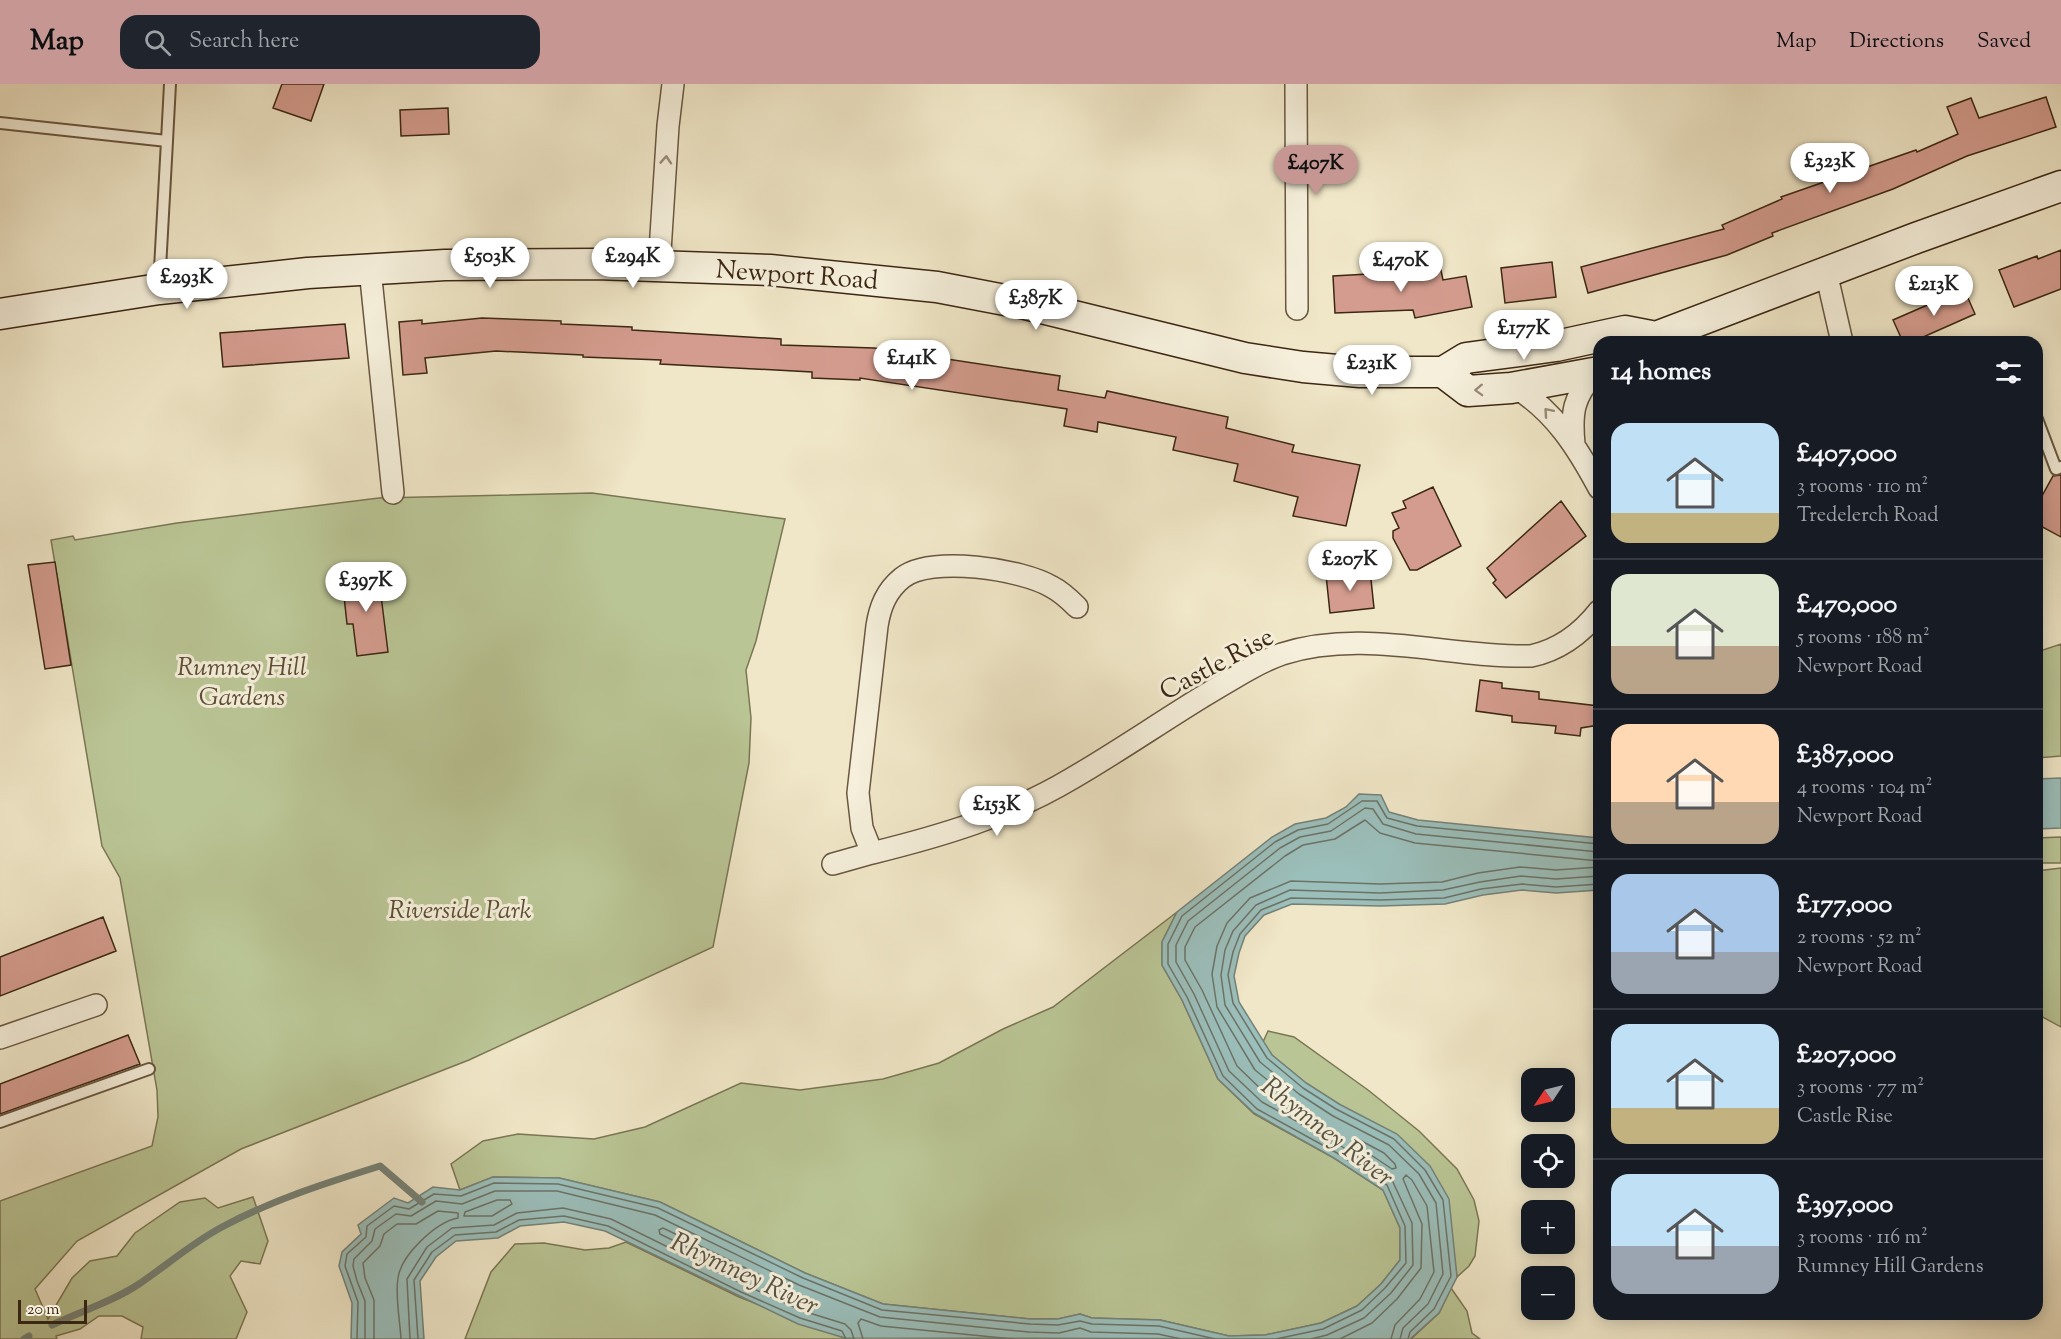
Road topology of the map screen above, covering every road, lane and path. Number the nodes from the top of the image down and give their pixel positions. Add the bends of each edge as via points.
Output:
1 (170, 84) edge
2 (673, 84) edge
3 (1296, 84) edge
4 (0, 123) edge
5 (167, 141) junction
6 (2061, 186) edge
7 (659, 267) junction
8 (370, 269) junction
9 (1826, 272) junction
10 (159, 289) junction
11 (1297, 309) dead end
12 (0, 314) edge
13 (1602, 336) edge
14 (1643, 336) edge
15 (1662, 336) edge
16 (1841, 336) edge
17 (1593, 338) edge
18 (1443, 372) junction
19 (1593, 373) edge
20 (1593, 377) edge
21 (1515, 387) junction
22 (2043, 435) edge
23 (1574, 444) junction
24 (2061, 467) edge
25 (1593, 477) edge
26 (393, 493) dead end
27 (1077, 607) dead end
28 (1593, 619) edge
29 (872, 854) junction
30 (832, 864) dead end
31 (96, 1005) dead end
32 (0, 1038) edge
33 (149, 1069) dead end
34 (0, 1122) edge

1 - 5 lane
7 -> 2 street
3 - 11 street
4 - 5 lane
5 - 10 lane
6 - 9 main road, Newport Road
7 - 8 main road, Newport Road via 528,264
7 - 18 main road, Newport Road via 770,270 907,282 977,293 1245,358 1360,372
8 - 10 main road, Newport Road
8 - 26 street
9 - 15 main road, Newport Road
9 - 16 street
10 - 12 main road, Newport Road
13 - 14 main road, Newport Road via 1625,331
17 - 18 main road, Newport Road via 1466,358
21 -> 18 main road via 1468,391
19 - 21 main road
20 - 23 street via 1574,406
23 -> 21 street via 1541,404
22 - 24 lane via 2056,469
23 - 25 street
27 - 29 street via 1051,586 1020,574 958,566 923,567 903,577 891,590 881,606 877,626 858,793 862,828
28 - 29 street, Castle Rise via 1565,643 1531,656 1362,643 1283,654 1230,680 1031,801 956,830
29 - 30 street, Castle Rise
31 - 32 street
33 - 34 lane

